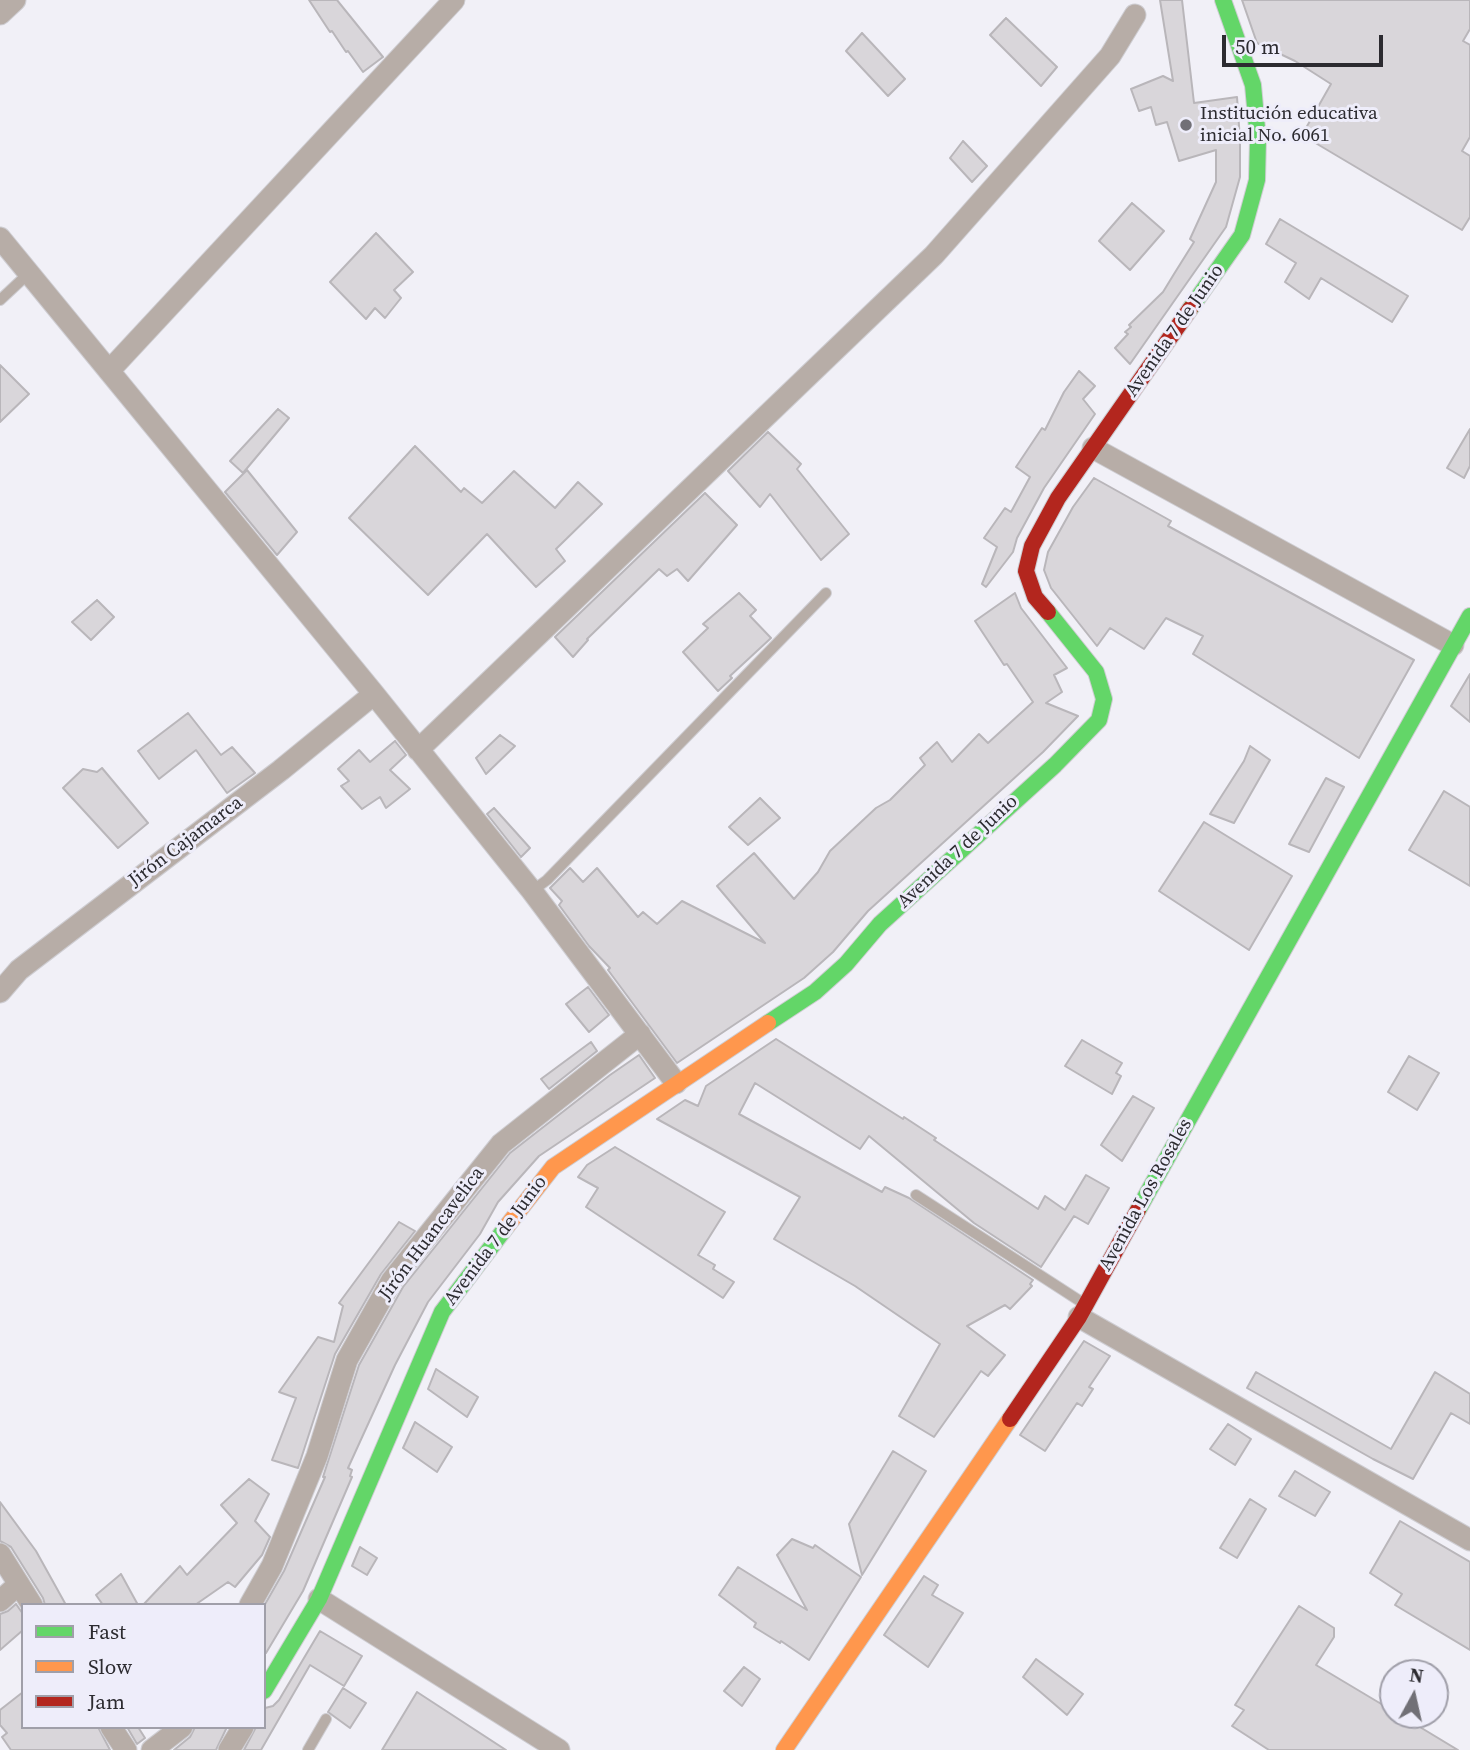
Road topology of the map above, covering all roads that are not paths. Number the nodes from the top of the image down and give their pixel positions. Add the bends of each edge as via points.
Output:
1 (15, 0) edge
2 (454, 0) edge
3 (1223, 0) edge
4 (0, 14) edge
5 (1135, 15) dead end
6 (0, 238) edge
7 (29, 273) junction
8 (0, 300) edge
9 (109, 370) junction
10 (1093, 448) junction
11 (826, 593) dead end
12 (1470, 616) edge
13 (1453, 645) junction
14 (374, 694) junction
15 (418, 750) junction
16 (532, 891) junction
17 (0, 992) edge
18 (640, 1034) junction
19 (676, 1083) junction
20 (916, 1195) dead end
21 (1082, 1310) junction
22 (1470, 1540) edge
23 (0, 1554) edge
24 (19, 1584) junction
25 (319, 1600) junction
26 (0, 1601) edge
27 (31, 1603) edge
28 (251, 1603) edge
29 (266, 1688) edge
30 (326, 1718) dead end
31 (112, 1729) edge
32 (179, 1729) edge
33 (242, 1729) edge
34 (126, 1750) edge
35 (152, 1750) edge
36 (229, 1750) edge
37 (308, 1750) edge
38 (559, 1750) edge
39 (784, 1750) edge

1 - 4 street
2 - 9 street
3 - 10 street, Avenida 7 de Junio via 1253,85 1258,139 1257,180 1242,235
5 - 15 street via 1110,56 934,255
6 - 7 street
7 - 8 lane
7 - 9 street
9 - 14 street
10 - 13 street
10 - 19 street, Avenida 7 de Junio via 1058,498 1032,547 1026,571 1035,597 1096,672 1104,699 1099,720 880,924 815,992
11 - 16 lane
12 - 13 street, Avenida Los Rosales
13 - 21 street, Avenida Los Rosales
14 - 15 street
14 - 17 street, Jirón Cajamarca via 19,970
15 - 16 street
16 - 18 street
18 - 19 street
18 - 28 street, Jirón Huancavelica via 501,1144 392,1280 347,1360 317,1456 272,1566
19 - 25 street, Avenida 7 de Junio via 553,1167 442,1312
20 - 21 lane
21 - 22 street
21 - 39 street, Avenida Los Rosales
23 - 24 street
24 - 26 street
24 - 27 street
25 - 29 street, Avenida 7 de Junio
25 - 38 street
30 - 37 lane
31 - 34 street
32 - 35 street
33 - 36 street

